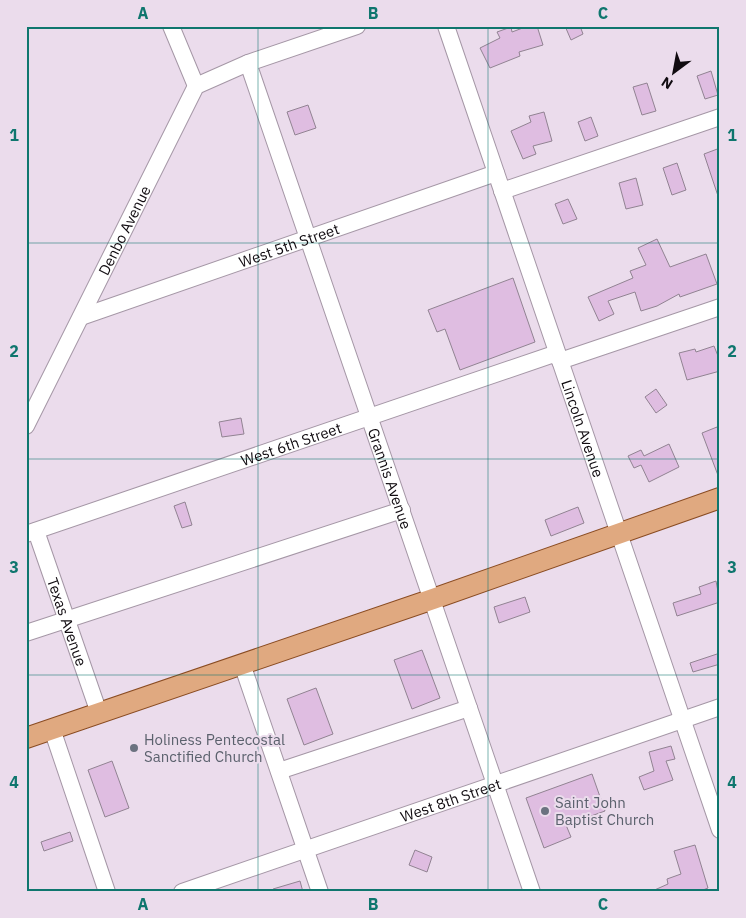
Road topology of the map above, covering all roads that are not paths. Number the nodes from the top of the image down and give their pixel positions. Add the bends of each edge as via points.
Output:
1 (171, 26) edge
2 (357, 26) edge
3 (446, 26) edge
4 (248, 64) junction
5 (196, 86) junction
6 (720, 117) edge
7 (496, 173) junction
8 (502, 191) junction
9 (308, 237) junction
10 (720, 307) edge
11 (81, 317) junction
12 (558, 357) junction
13 (370, 417) junction
14 (26, 426) edge
15 (720, 498) edge
16 (402, 510) junction
17 (31, 532) edge
18 (618, 533) junction
19 (433, 599) junction
20 (67, 620) junction
21 (26, 633) edge
22 (242, 664) junction
23 (720, 707) edge
24 (469, 708) junction
25 (99, 713) junction
26 (683, 720) junction
27 (52, 729) junction
28 (26, 738) edge
29 (279, 771) junction
30 (495, 784) junction
31 (720, 830) edge
32 (306, 849) junction
33 (107, 892) edge
34 (182, 892) edge
35 (320, 892) edge
36 (532, 892) edge

1 - 5 street
2 - 4 street
3 - 7 street, Lincoln Avenue
4 - 5 street
4 - 9 street, Grannis Avenue
5 - 11 street, Denbo Avenue
6 - 8 street
7 - 8 street, Lincoln Avenue
7 - 9 street, West 5th Street
8 - 12 street, Lincoln Avenue
9 - 11 street, West 5th Street
9 - 13 street, Grannis Avenue
10 - 12 street, West 6th Street
11 - 14 street, Denbo Avenue
12 - 13 street, West 6th Street
12 - 18 street, Lincoln Avenue
13 - 16 street, Grannis Avenue
13 - 17 street, West 6th Street
15 - 18 main road
16 - 19 street, Grannis Avenue
16 - 20 street
17 - 20 street, Texas Avenue
18 - 19 main road
18 - 26 street, Lincoln Avenue
19 - 22 main road
19 - 24 street, Grannis Avenue
20 - 21 street
20 - 25 street, Texas Avenue
22 - 25 main road
22 - 29 street
23 - 26 street, West 8th Street
24 - 29 street
24 - 30 street, Grannis Avenue
25 - 27 main road
26 - 30 street, West 8th Street
26 - 31 street, Lincoln Avenue
27 - 28 main road
27 - 33 street
29 - 32 street
30 - 32 street, West 8th Street
30 - 36 street, Grannis Avenue
32 - 34 street, West 8th Street
32 - 35 street

